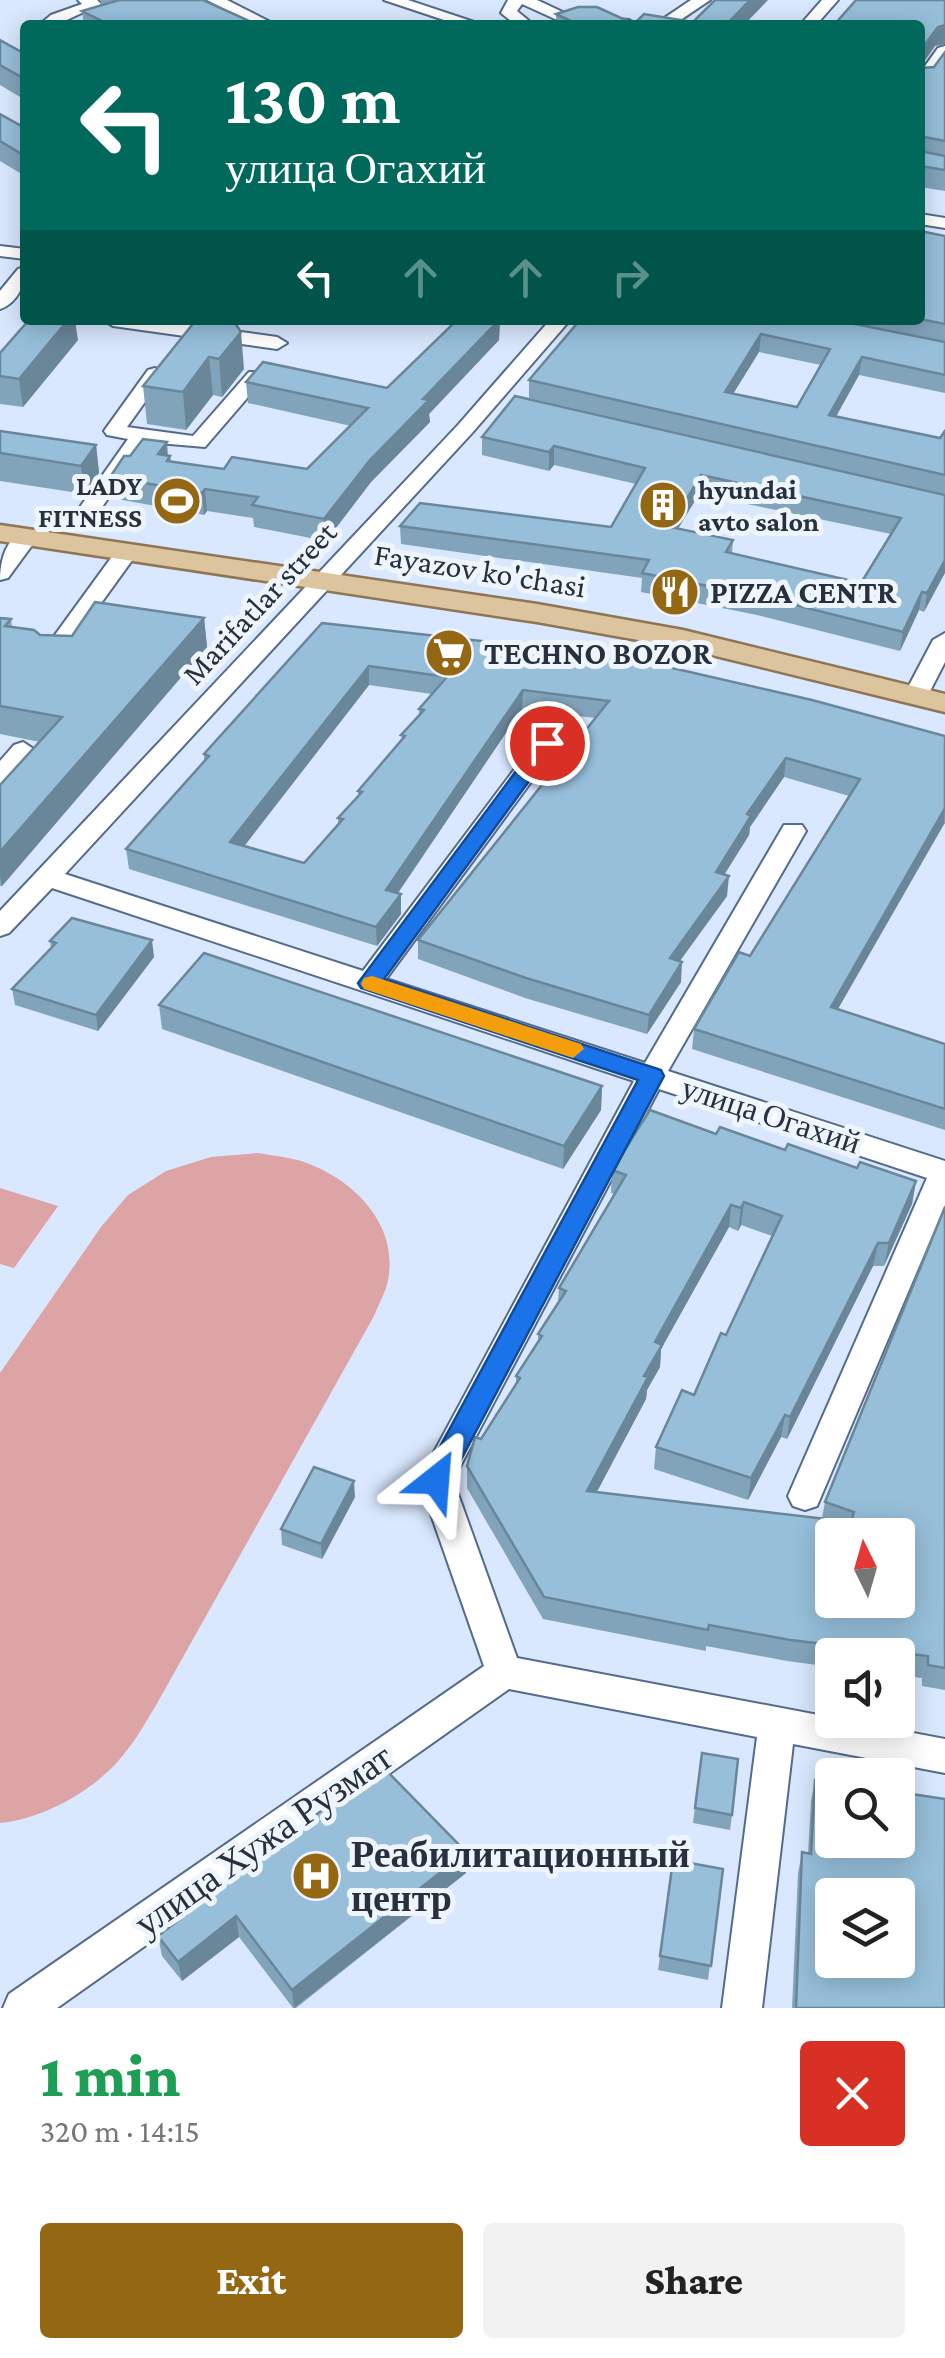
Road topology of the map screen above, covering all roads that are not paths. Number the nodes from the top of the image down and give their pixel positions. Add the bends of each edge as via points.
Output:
1 (86, 0) edge
2 (215, 0) edge
3 (392, 0) edge
4 (522, 0) edge
5 (702, 0) edge
6 (830, 0) edge
7 (53, 20) edge
8 (257, 20) edge
9 (458, 20) edge
10 (519, 20) edge
11 (576, 20) edge
12 (670, 20) edge
13 (812, 20) edge
14 (944, 51) edge
15 (925, 75) edge
16 (20, 279) edge
17 (1, 300) edge
18 (149, 325) edge
19 (556, 325) edge
20 (277, 343) dead end
21 (155, 374) edge
22 (256, 376) edge
23 (141, 435) junction
24 (84, 517) dead end
25 (14, 535) edge
26 (128, 552) junction
27 (0, 572) edge
28 (324, 581) junction
29 (945, 640) edge
30 (52, 656) edge
31 (916, 696) junction
32 (945, 702) edge
33 (547, 743) dead end
34 (23, 750) dead end
35 (0, 776) edge
36 (792, 830) dead end
37 (47, 877) junction
38 (5, 914) edge
39 (369, 983) junction
40 (652, 1076) junction
41 (945, 1172) edge
42 (805, 1496) dead end
43 (504, 1672) junction
44 (777, 1724) junction
45 (945, 1756) edge
46 (22, 2008) edge
47 (742, 2008) edge

1 - 7 street via 93,4
2 - 8 street
3 - 9 street
4 - 10 street via 510,5
4 - 11 street
5 - 12 street
6 - 13 street
14 - 15 street
16 - 17 street
18 - 20 street
19 - 28 street, Marifatlar street via 500,401 402,510
21 - 23 street via 114,431
22 - 23 street via 198,442
23 - 24 street
25 - 26 main road, Fayazov ko'chasi
25 - 27 street
26 - 28 main road, Fayazov ko'chasi
26 - 30 street
28 - 31 main road, Fayazov ko'chasi via 683,639
28 - 37 street, Marifatlar street
29 - 31 street
31 - 32 main road, Fayazov ko'chasi
33 - 39 street
34 - 35 street
36 - 40 street
37 - 38 street, Marifatlar street
37 - 39 street, улица Огахий
39 - 40 street, улица Огахий
40 - 41 street, улица Огахий
40 - 43 street via 436,1480
41 - 42 street, улица Огахий
43 - 44 street
43 - 46 street, улица Хужа Рузмат
44 - 45 street
44 - 47 street

